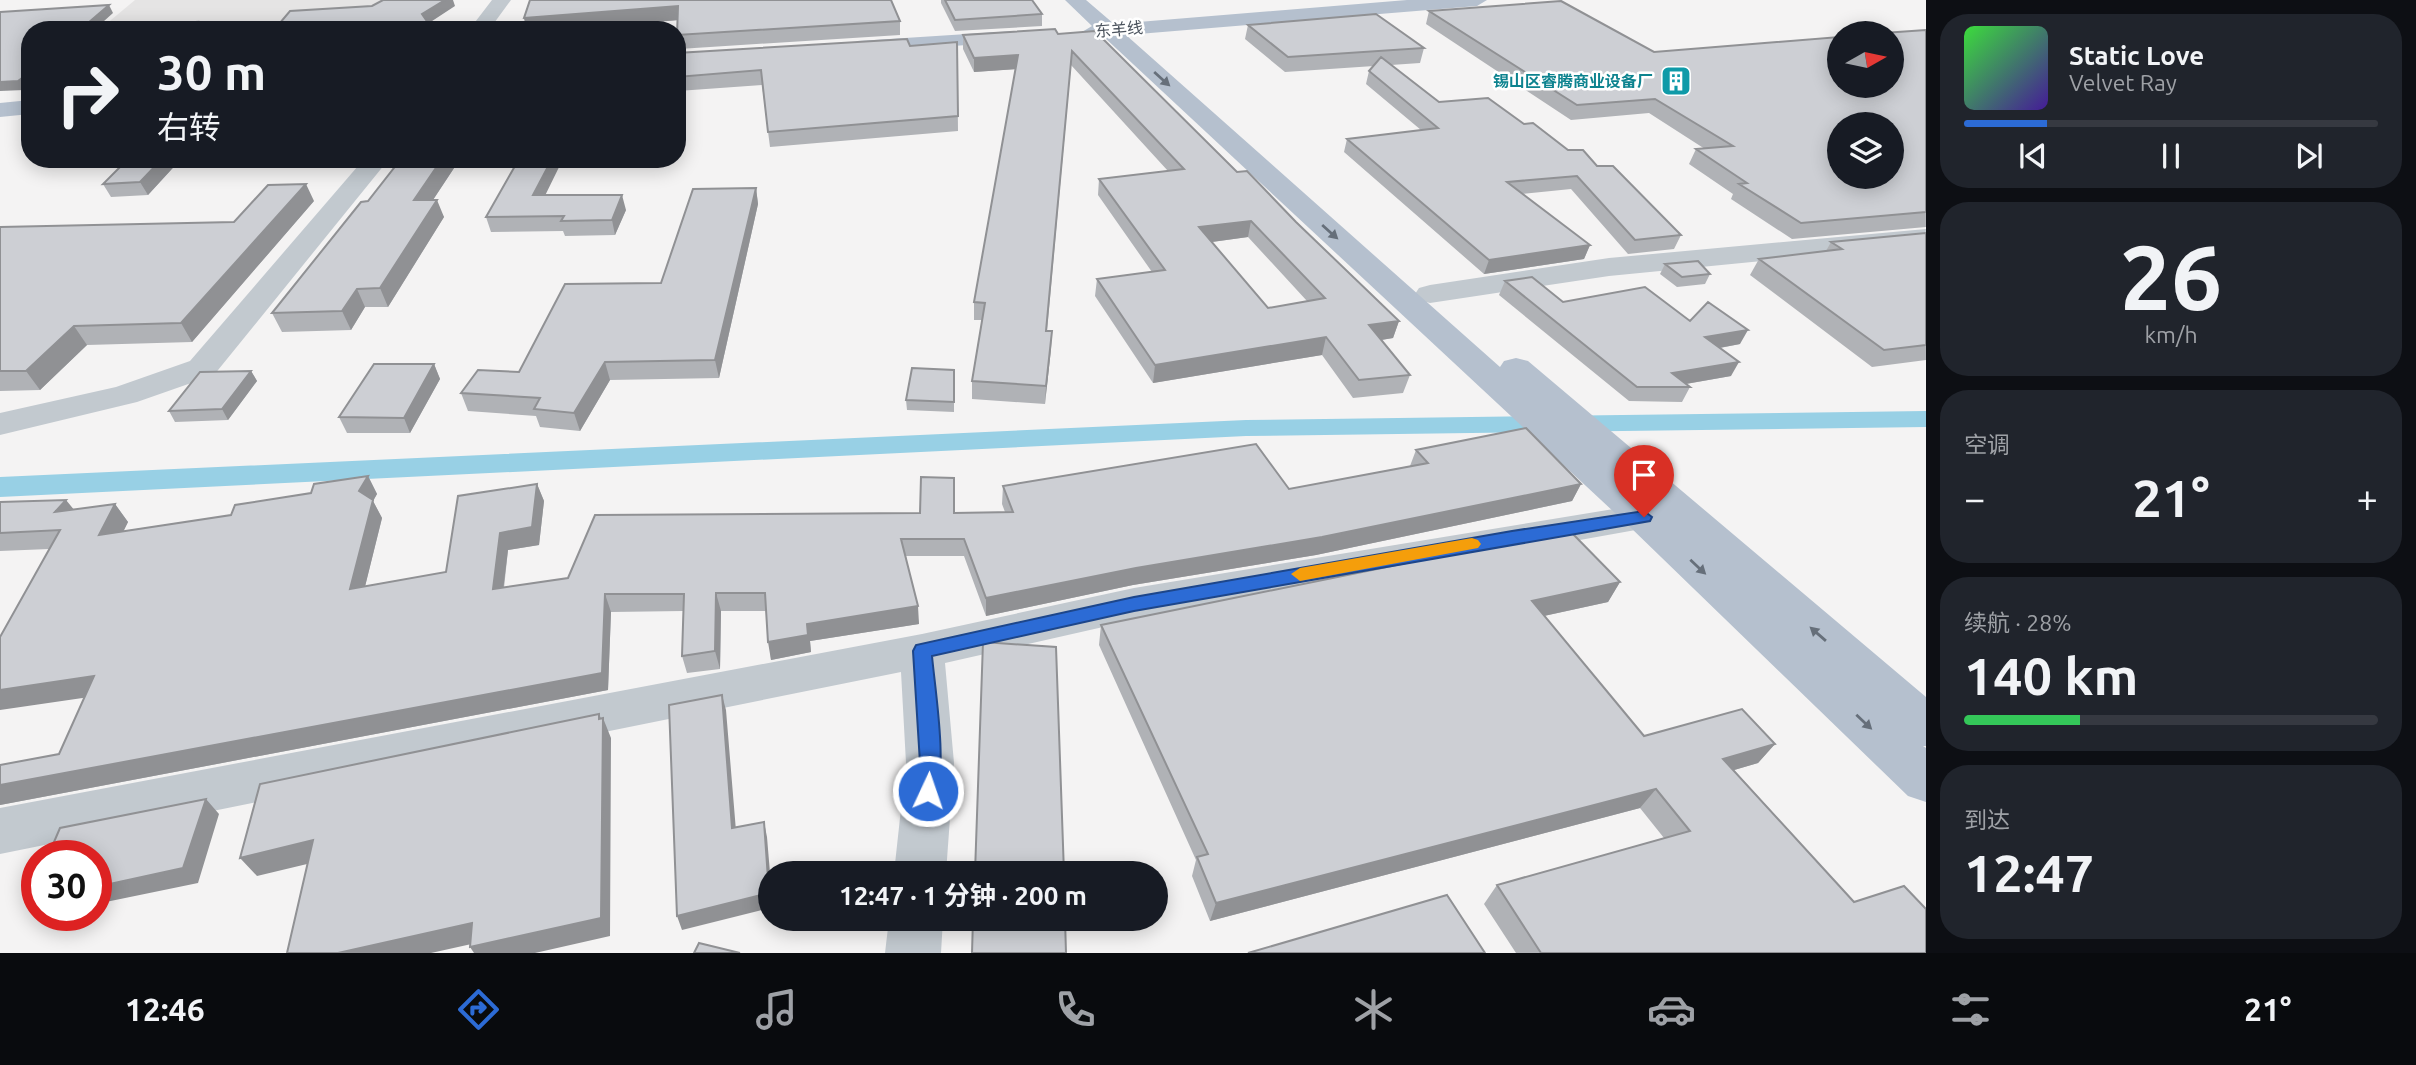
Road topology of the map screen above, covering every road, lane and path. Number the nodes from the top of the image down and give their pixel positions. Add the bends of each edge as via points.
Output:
1 (502, 0) edge
2 (1075, 0) edge
3 (1100, 0) edge
4 (1477, 0) edge
5 (486, 21) edge
6 (1121, 29) junction
7 (1067, 33) edge
8 (1039, 35) edge
9 (844, 48) edge
10 (21, 108) edge
11 (0, 110) edge
12 (369, 168) edge
13 (1926, 237) edge
14 (1430, 294) junction
15 (0, 424) edge
16 (1576, 439) junction
17 (1644, 517) junction
18 (922, 651) junction
19 (1926, 726) edge
20 (1926, 780) edge
21 (0, 831) edge
22 (921, 861) edge
23 (915, 931) edge
24 (914, 953) edge

1 - 5 street
2 - 6 main road
3 - 6 main road
4 - 6 main road, 东羊线
6 - 7 main road, 东羊线
6 - 14 main road
6 -> 16 main road via 1509,396
8 - 9 main road
10 - 11 main road
12 - 15 street via 202,368 125,395
13 - 14 street via 1609,267
14 - 16 main road via 1547,394
16 - 17 main road
19 -> 16 main road
17 - 18 street via 1134,604
17 -> 20 main road
18 - 21 street
18 - 22 street via 930,763
23 - 24 street

